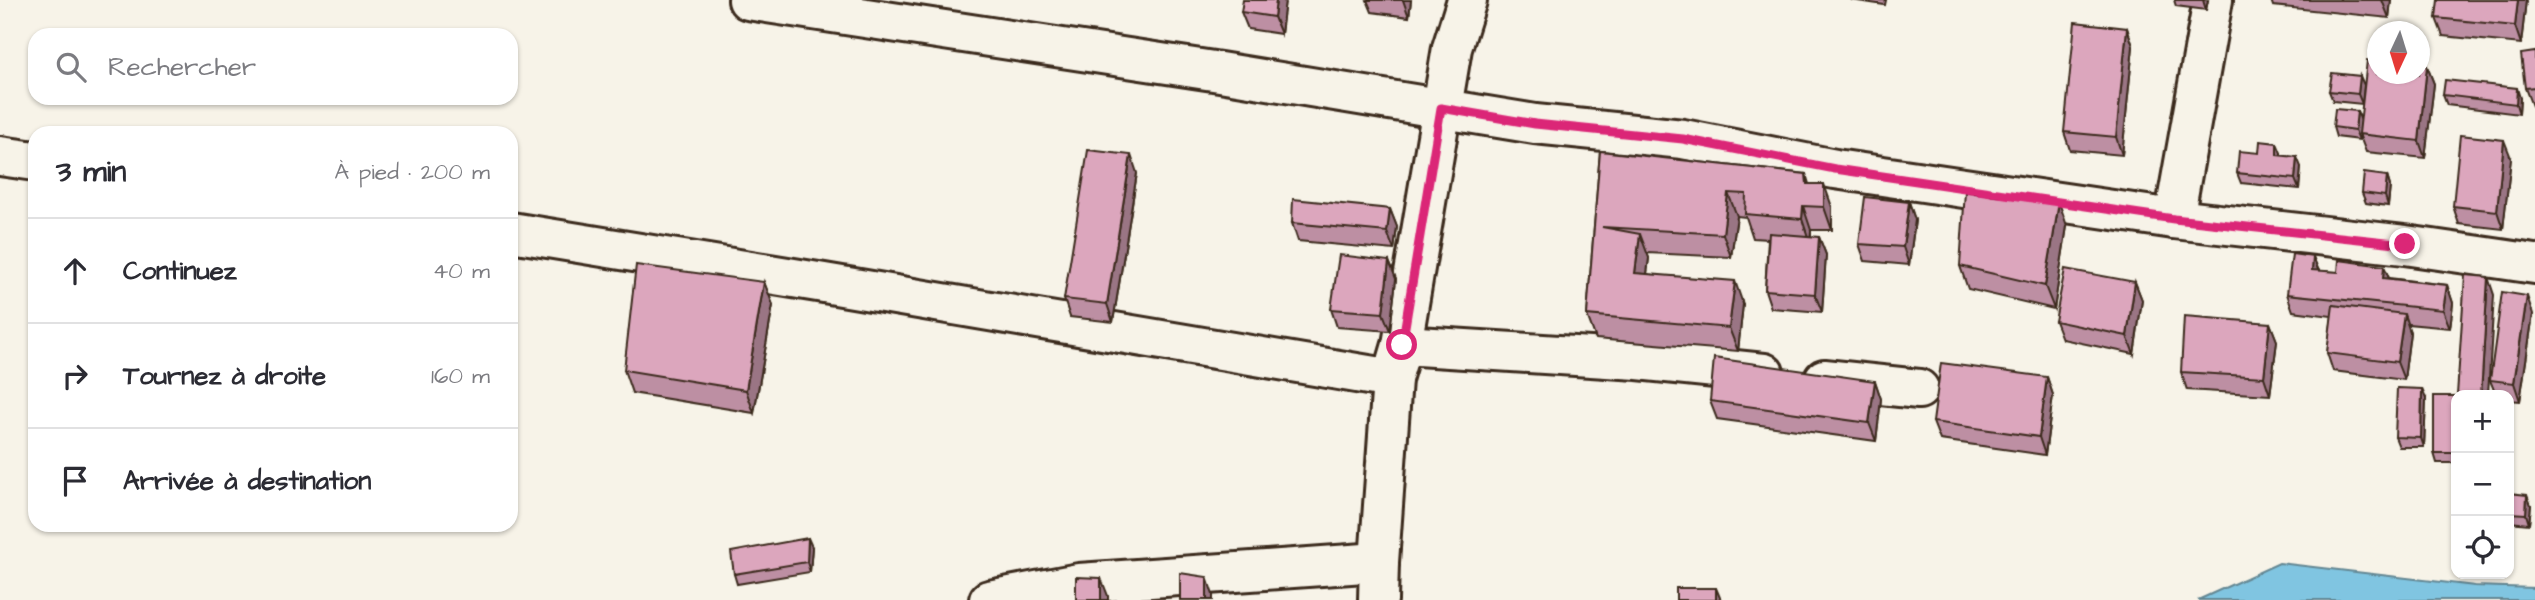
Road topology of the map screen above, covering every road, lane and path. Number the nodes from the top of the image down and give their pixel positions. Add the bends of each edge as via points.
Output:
1 (748, 0) edge
2 (1467, 0) edge
3 (2213, 0) edge
4 (1441, 108) junction
5 (0, 156) edge
6 (28, 160) edge
7 (2174, 219) junction
8 (518, 234) edge
9 (2535, 264) edge
10 (1397, 362) junction
11 (1919, 389) dead end
12 (1379, 562) junction
13 (989, 600) edge
14 (1378, 600) edge

1 - 4 street
2 - 4 street
3 - 7 street
4 - 7 street via 1535,124 1683,139 1835,169
4 - 10 street
5 - 6 street
7 - 9 street via 2405,244
8 - 10 street via 810,281
10 - 11 street via 1638,360
10 - 12 street
12 - 13 street via 1079,583
12 - 14 street

